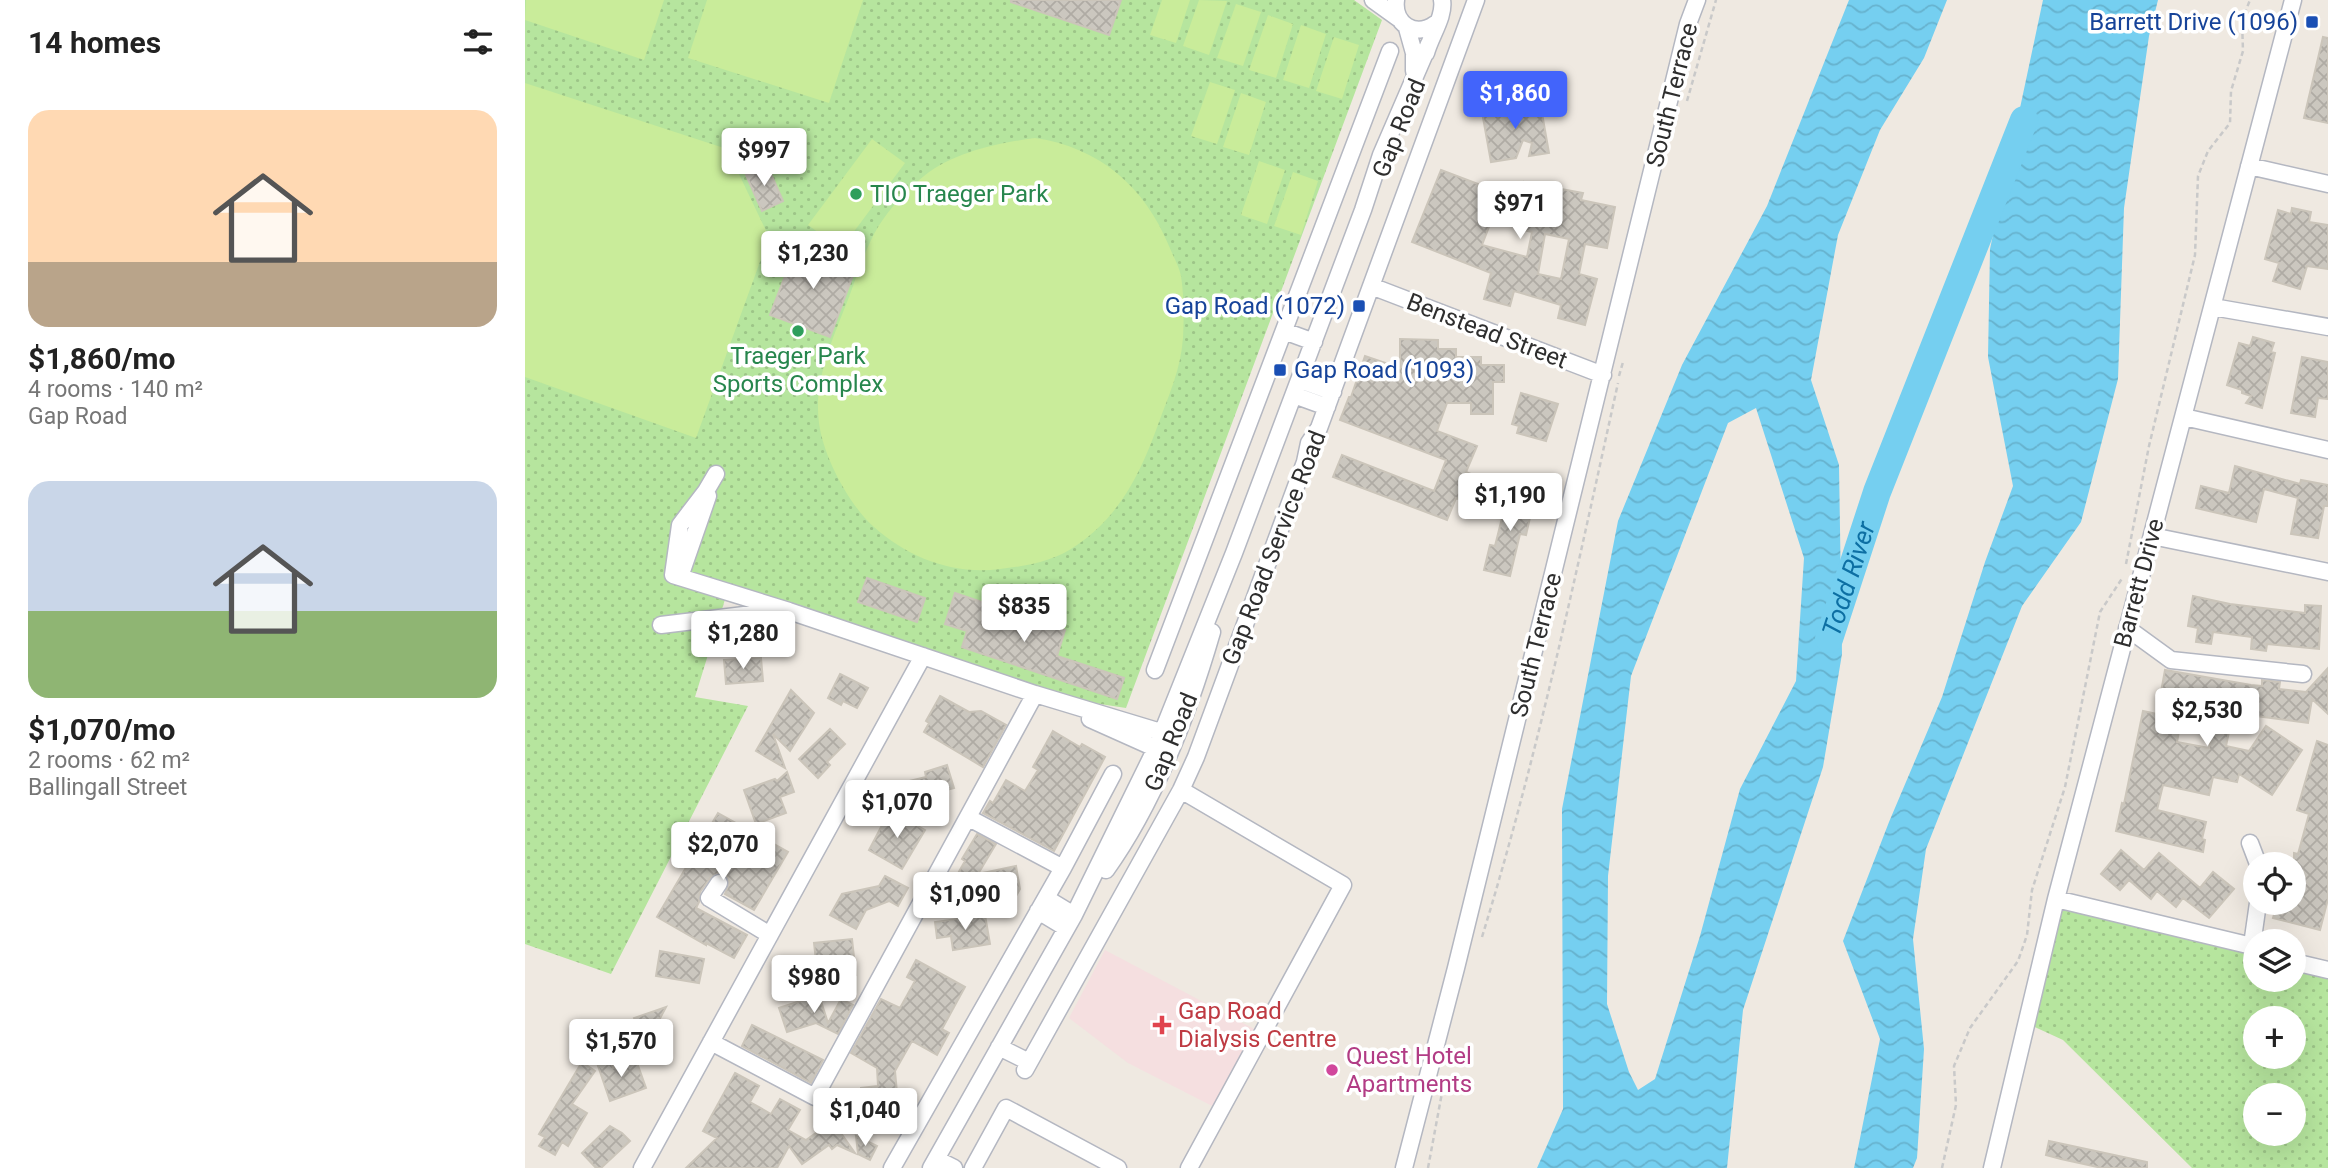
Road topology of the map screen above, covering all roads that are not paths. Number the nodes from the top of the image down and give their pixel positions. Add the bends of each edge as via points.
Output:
1 (1373, 0) edge
2 (1396, 0) edge
3 (1442, 0) edge
4 (1476, 0) edge
5 (1697, 0) edge
6 (2293, 0) edge
7 (1403, 23) junction
8 (1435, 24) junction
9 (1429, 44) junction
10 (1390, 51) dead end
11 (1413, 77) junction
12 (2249, 166) junction
13 (2328, 184) edge
14 (1363, 210) junction
15 (1370, 286) junction
16 (2213, 307) junction
17 (2328, 327) edge
18 (1284, 331) junction
19 (1314, 342) junction
20 (1603, 376) junction
21 (1297, 387) junction
22 (1330, 399) junction
23 (2184, 416) junction
24 (2328, 450) edge
25 (2152, 536) junction
26 (2328, 572) edge
27 (677, 576) junction
28 (789, 611) junction
29 (661, 625) dead end
30 (2127, 628) junction
31 (923, 656) junction
32 (1155, 670) dead end
33 (2303, 674) dead end
34 (1035, 694) junction
35 (1168, 734) junction
36 (1162, 751) junction
37 (1113, 774) dead end
38 (1181, 790) junction
39 (969, 818) junction
40 (2250, 843) dead end
41 (2253, 852) edge
42 (1063, 867) junction
43 (719, 883) dead end
44 (2056, 899) junction
45 (1042, 904) junction
46 (1070, 922) junction
47 (770, 935) junction
48 (2243, 943) edge
49 (2306, 965) edge
50 (2328, 970) edge
51 (711, 1042) junction
52 (999, 1047) junction
53 (934, 1163) edge
54 (642, 1168) edge
55 (892, 1168) edge
56 (954, 1168) edge
57 (972, 1168) edge
58 (1118, 1168) edge
59 (1189, 1168) edge
60 (1404, 1168) edge
61 (1992, 1168) edge

1 - 7 street
2 - 7 street
3 - 8 street, Gap Road via 1443,11
4 - 15 street, Gap Road Service Road
5 - 20 street, South Terrace
6 - 12 street, Barrett Drive
7 - 8 street via 1422,31
7 - 11 street via 1414,52
8 - 9 street, Gap Road
9 - 11 street, Gap Road
9 - 14 street, Gap Road via 1391,160
10 - 18 street
11 - 14 street, Gap Road
12 - 13 street
12 - 16 street, Barrett Drive
14 - 19 street, Gap Road
15 - 20 street, Benstead Street
15 - 22 street, Gap Road Service Road
16 - 17 street
16 - 23 street, Barrett Drive
18 - 19 street
18 - 32 street
19 - 21 street, Gap Road
20 - 60 street, South Terrace
21 - 22 street, Gap Road Service Road
21 - 35 street, Gap Road
22 - 38 street, Gap Road Service Road
23 - 24 street
23 - 25 street, Barrett Drive
25 - 26 street
25 - 30 street, Barrett Drive
27 - 27 street via 680,525 716,474
27 - 28 street
28 - 29 street
28 - 31 street
30 - 33 street via 2171,660
30 - 44 street, Barrett Drive
31 - 34 street
31 - 47 street
34 - 35 street
34 - 36 street
34 - 39 street
35 - 36 street, Gap Road
36 - 46 street, Gap Road via 1141,813
37 - 42 street
38 - 52 street, Gap Road Service Road via 1027,1066
38 - 59 street via 1343,884
39 - 42 street
39 - 51 street via 815,1097
40 - 41 street
42 - 45 street
43 - 47 street via 709,898
44 - 48 street
44 - 61 street, Barrett Drive
45 - 46 street
45 - 55 street
46 - 52 street, Gap Road
47 - 51 street
49 - 50 street
51 - 54 street
52 - 53 street, Gap Road
53 - 56 street
57 - 58 street via 1006,1108

